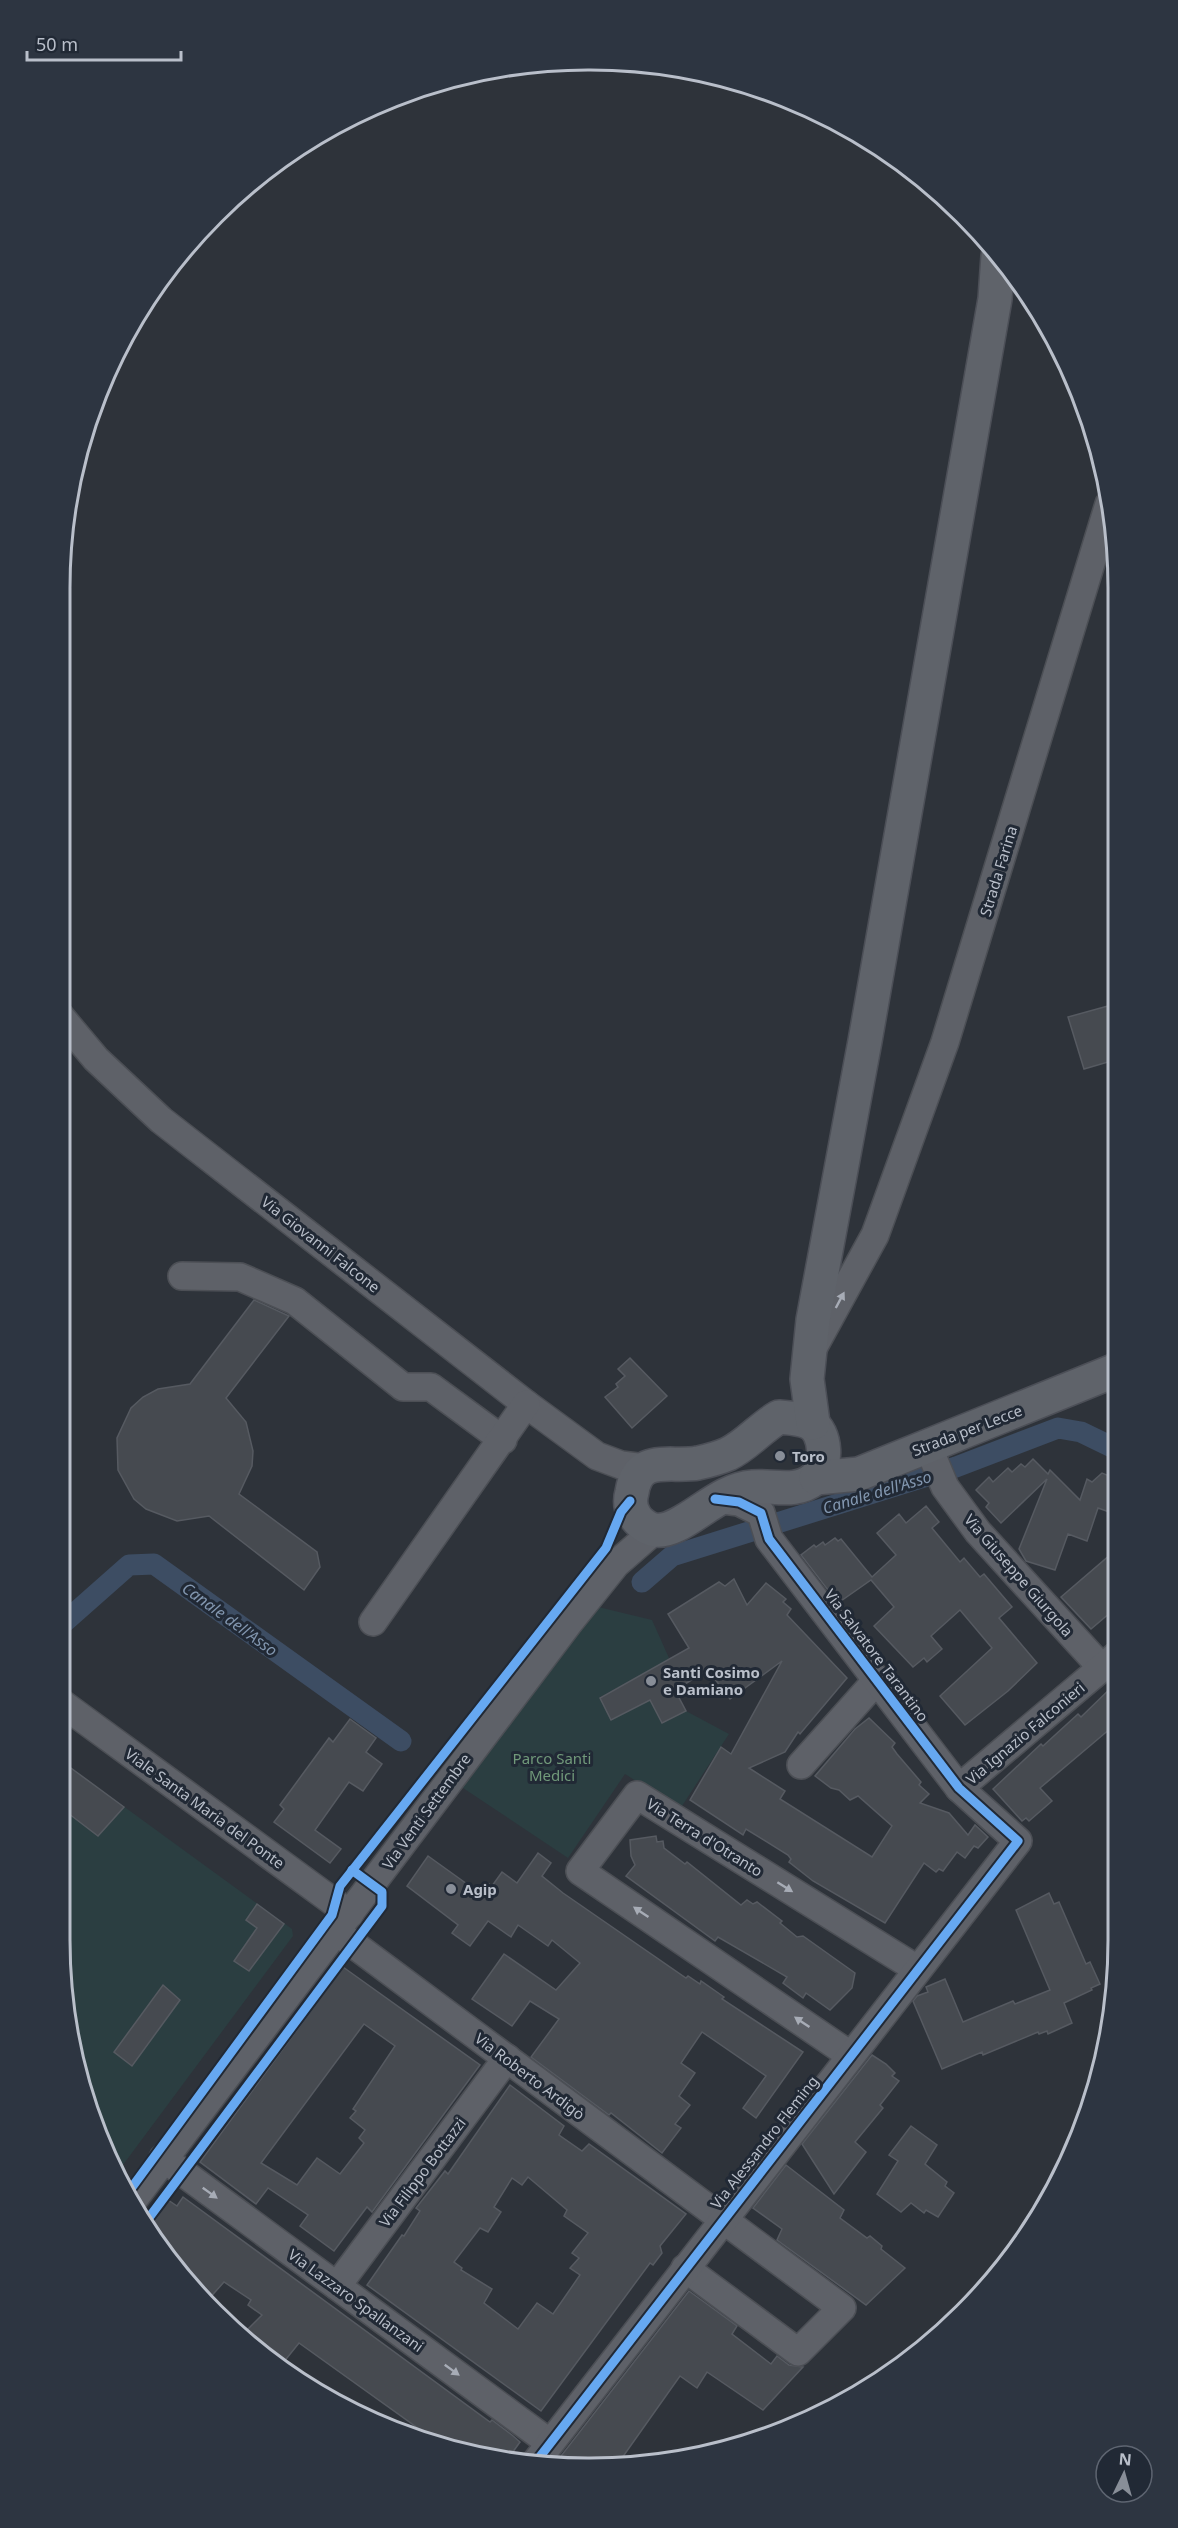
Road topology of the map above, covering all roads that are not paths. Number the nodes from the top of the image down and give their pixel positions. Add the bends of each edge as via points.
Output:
1 (997, 269) edge
2 (1003, 278) edge
3 (995, 299) junction
4 (1103, 523) edge
5 (70, 1028) edge
6 (875, 1235) junction
7 (828, 1246) junction
8 (182, 1276) dead end
9 (812, 1335) junction
10 (1108, 1374) edge
11 (526, 1404) junction
12 (779, 1417) junction
13 (818, 1431) junction
14 (503, 1440) junction
15 (931, 1454) junction
16 (597, 1456) junction
17 (892, 1458) junction
18 (645, 1468) junction
19 (816, 1478) junction
20 (715, 1499) junction
21 (640, 1515) junction
22 (373, 1622) dead end
23 (1108, 1659) edge
24 (1108, 1663) edge
25 (877, 1680) junction
26 (70, 1710) edge
27 (801, 1765) dead end
28 (959, 1788) junction
29 (1018, 1841) joint
30 (344, 1923) junction
31 (917, 1969) junction
32 (850, 2055) junction
33 (507, 2058) junction
34 (163, 2158) junction
35 (138, 2194) edge
36 (723, 2219) junction
37 (686, 2268) junction
38 (337, 2286) junction
39 (543, 2453) edge

1 - 3 main road
2 - 3 main road
3 - 7 main road
4 - 6 street, Strada Farina via 945,1042
5 - 11 street, Via Giovanni Falcone via 96,1059 161,1120
6 - 7 street via 849,1245
9 -> 6 street, Strada Farina
7 - 9 main road
8 - 14 street via 240,1277 295,1301 403,1387 431,1387
9 - 12 main road
9 - 13 main road via 807,1379
10 - 15 main road, Strada per Lecce
11 - 14 street
11 - 16 street, Via Giovanni Falcone
12 - 13 main road via 798,1418
12 - 18 main road via 728,1454 697,1463
13 - 17 main road via 838,1449 856,1456
13 - 19 main road via 824,1457
14 - 22 street
15 - 17 main road, Strada per Lecce
15 - 23 street, Via Giuseppe Giurgola via 945,1487 978,1532
16 - 18 street, Via Giovanni Falcone
16 - 21 street, Via Giovanni Falcone
17 - 19 main road, Strada per Lecce via 859,1474
18 - 21 main road via 636,1478
19 - 20 main road, Strada per Lecce via 800,1486 752,1487
20 - 21 main road, Strada per Lecce via 676,1527
20 - 25 street, Via Salvatore Tarantino via 739,1502 760,1513 769,1539
21 - 30 street, Via Venti Settembre via 616,1564 457,1768
24 - 28 street, Via Ignazio Falconieri
25 - 27 street
25 - 28 street, Via Salvatore Tarantino
26 - 30 street, Viale Santa Maria del Ponte
28 - 29 street, Via Salvatore Tarantino
29 - 31 street, Via Alessandro Fleming
30 - 33 street, Via Roberto Ardigò
30 - 34 street, Via Venti Settembre
31 - 32 street, Via Alessandro Fleming
32 -> 31 street, Via Terra d'Otranto via 580,1871 637,1795
32 - 36 street, Via Alessandro Fleming
33 - 36 street, Via Roberto Ardigò
33 - 38 street, Via Filippo Bottazzi
34 - 35 street, Via Venti Settembre
34 -> 38 street, Via Lazzaro Spallanzani
36 - 37 street, Via Alessandro Fleming
36 - 37 street, Via Roberto Ardigò via 842,2308 798,2352
37 - 39 street, Via Alessandro Fleming
38 -> 39 street, Via Lazzaro Spallanzani

